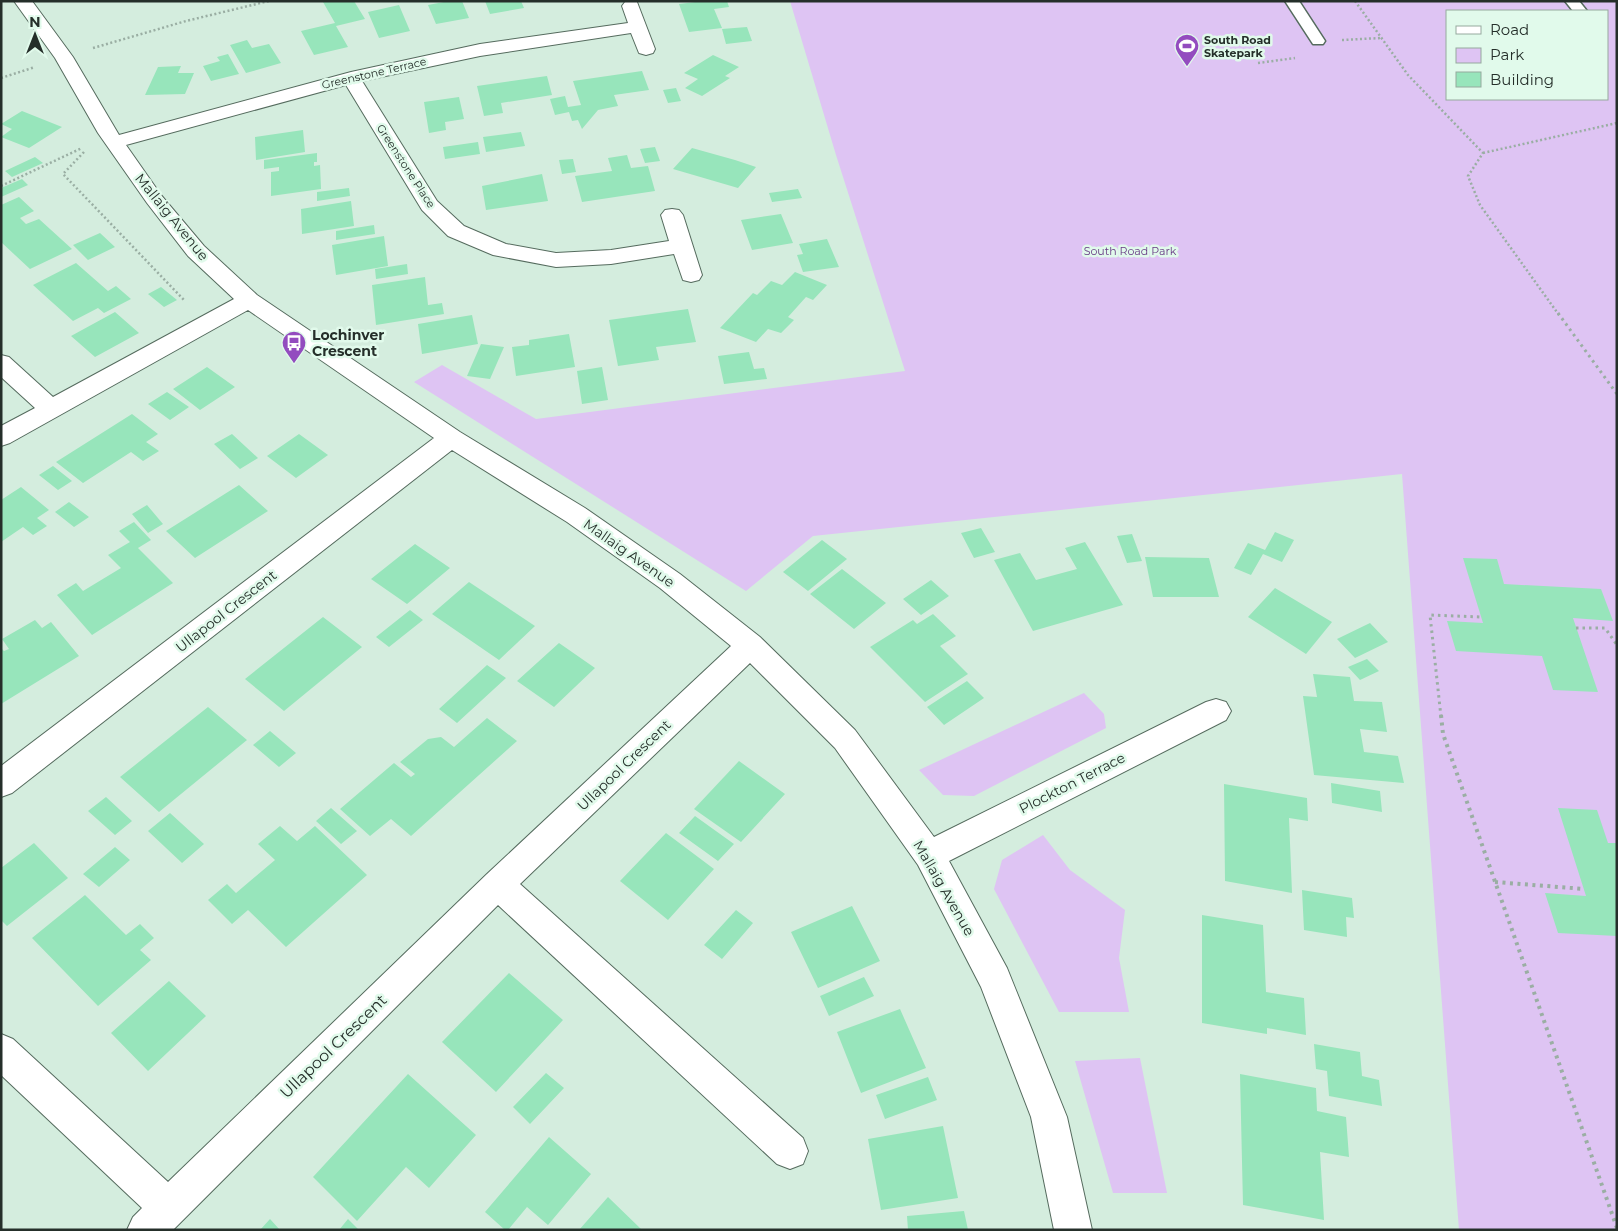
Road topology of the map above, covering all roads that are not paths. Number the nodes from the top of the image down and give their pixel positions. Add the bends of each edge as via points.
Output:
1 (23, 1) edge
2 (1292, 1) edge
3 (631, 6) dead end
4 (638, 27) junction
5 (1318, 42) dead end
6 (646, 49) dead end
7 (351, 78) junction
8 (104, 140) junction
9 (672, 215) dead end
10 (682, 246) junction
11 (691, 275) dead end
12 (249, 300) junction
13 (1, 363) edge
14 (50, 408) junction
15 (1, 437) edge
16 (451, 438) junction
17 (750, 645) junction
18 (1216, 711) dead end
19 (1, 784) edge
20 (929, 855) junction
21 (498, 884) junction
22 (1, 1051) edge
23 (790, 1151) dead end
24 (157, 1218) edge
25 (1073, 1230) edge

1 - 8 street, Mallaig Avenue via 64,57
2 - 5 lane
3 - 4 street
4 - 6 street
4 - 7 street, Greenstone Terrace via 480,50
7 - 8 street, Greenstone Terrace
7 - 10 street, Greenstone Place via 429,205 456,231 501,250 556,260 611,257
8 - 12 street, Mallaig Avenue via 196,251
9 - 10 street
10 - 11 street
12 - 14 street
12 - 16 street, Mallaig Avenue
13 - 14 street
14 - 15 street
16 - 17 street, Mallaig Avenue via 576,515 670,581
16 - 19 street, Ullapool Crescent
17 - 20 street, Mallaig Avenue via 845,739
17 - 21 street, Ullapool Crescent
18 - 20 street, Plockton Terrace
20 - 25 street, Mallaig Avenue via 995,979 1049,1117
21 - 23 street
21 - 24 street, Ullapool Crescent
22 - 24 street, Ullapool Crescent

